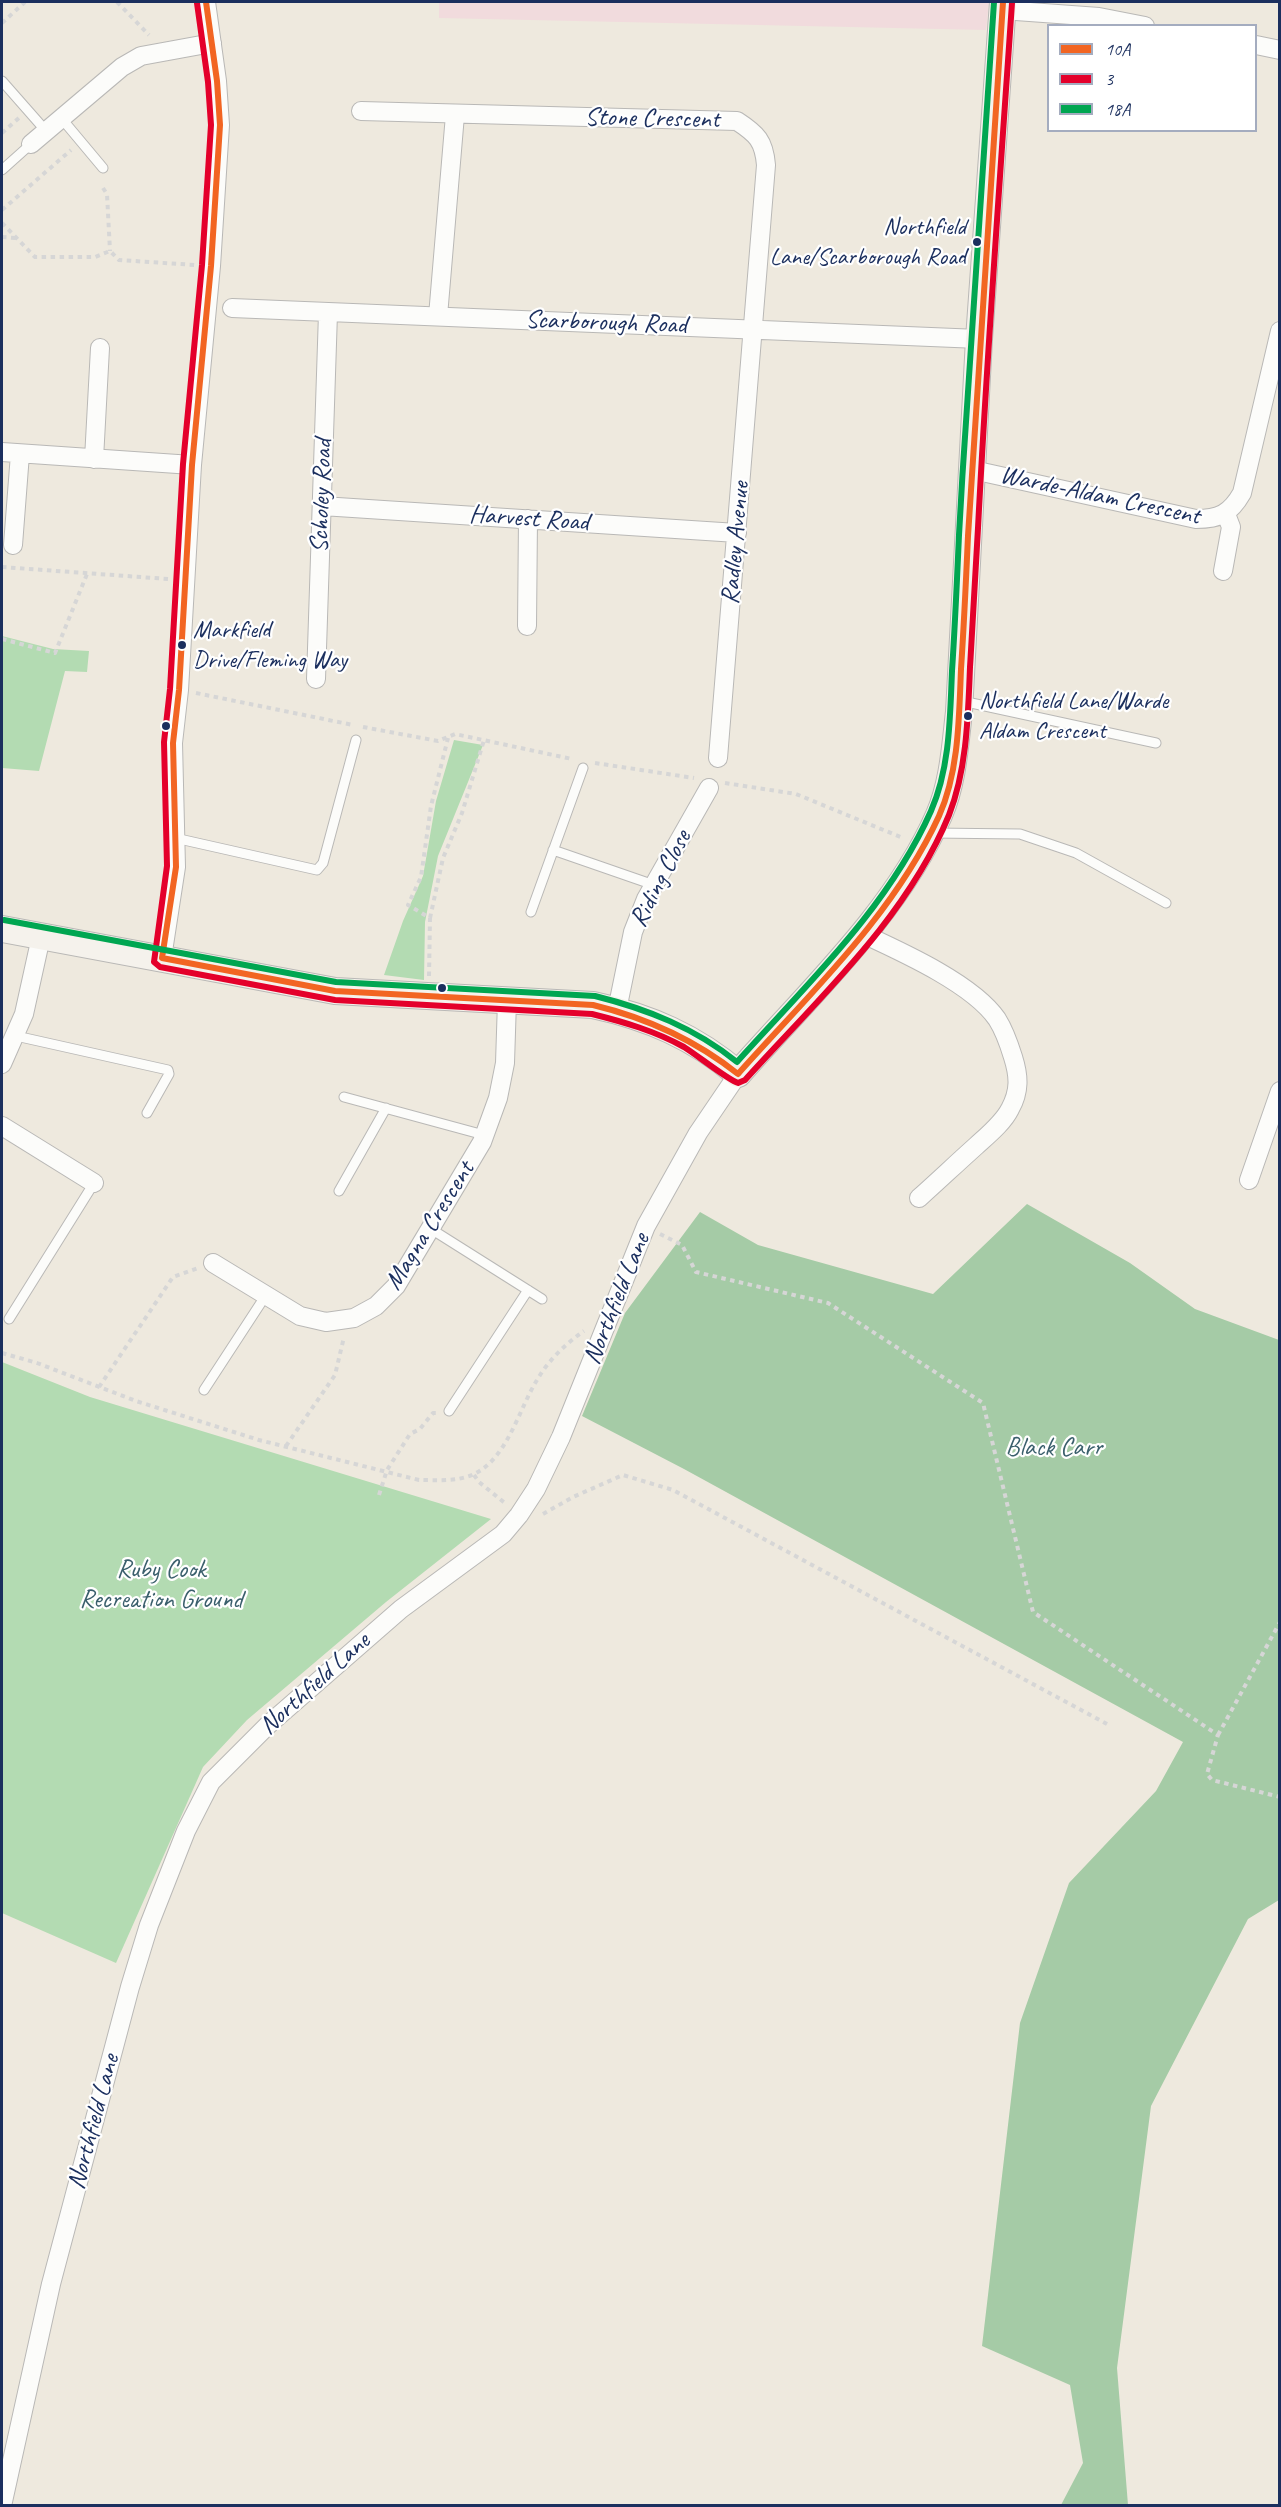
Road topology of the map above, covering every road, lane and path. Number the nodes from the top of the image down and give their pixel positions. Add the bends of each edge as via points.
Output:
1 (25, 2) edge
2 (117, 2) edge
3 (206, 2) edge
4 (1003, 6) edge
5 (2, 23) edge
6 (1135, 24) edge
7 (212, 43) junction
8 (1257, 45) edge
9 (1280, 50) edge
10 (160, 51) junction
11 (2, 81) edge
12 (28, 110) junction
13 (361, 111) dead end
14 (455, 115) junction
15 (62, 119) junction
16 (46, 131) junction
17 (2, 133) edge
18 (31, 144) joint
19 (74, 148) dead end
20 (103, 168) dead end
21 (2, 170) edge
22 (103, 188) dead end
23 (2, 210) edge
24 (2, 223) edge
25 (2, 237) edge
26 (16, 238) junction
27 (110, 251) junction
28 (211, 266) junction
29 (232, 308) dead end
30 (328, 313) junction
31 (438, 316) junction
32 (752, 328) junction
33 (1280, 331) edge
34 (979, 339) junction
35 (100, 348) dead end
36 (2, 452) edge
37 (20, 454) junction
38 (94, 459) junction
39 (192, 465) junction
40 (973, 470) junction
41 (322, 506) junction
42 (1226, 514) junction
43 (528, 519) junction
44 (737, 533) junction
45 (13, 545) dead end
46 (2, 567) edge
47 (1223, 571) dead end
48 (87, 574) junction
49 (184, 580) junction
50 (527, 626) dead end
51 (2, 639) edge
52 (316, 678) dead end
53 (179, 690) junction
54 (960, 701) junction
55 (448, 737) junction
56 (356, 740) dead end
57 (484, 740) junction
58 (1156, 743) dead end
59 (718, 758) dead end
60 (576, 760) dead end
61 (585, 765) joint
62 (710, 783) junction
63 (175, 838) junction
64 (926, 840) junction
65 (553, 850) junction
66 (654, 885) junction
67 (1166, 903) dead end
68 (531, 912) dead end
69 (430, 918) junction
70 (2, 929) edge
71 (863, 934) junction
72 (41, 937) junction
73 (162, 958) junction
74 (428, 996) junction
75 (507, 1001) junction
76 (617, 1010) junction
77 (16, 1036) junction
78 (2, 1064) edge
79 (738, 1074) junction
80 (1280, 1091) edge
81 (344, 1096) dead end
82 (386, 1108) junction
83 (147, 1113) dead end
84 (2, 1126) edge
85 (484, 1135) junction
86 (1249, 1180) dead end
87 (94, 1183) joint
88 (339, 1191) dead end
89 (919, 1198) dead end
90 (646, 1226) junction
91 (431, 1229) junction
92 (213, 1263) joint
93 (528, 1290) junction
94 (266, 1295) junction
95 (542, 1299) dead end
96 (609, 1314) junction
97 (9, 1319) dead end
98 (348, 1319) junction
99 (2, 1353) edge
100 (99, 1387) junction
101 (204, 1390) dead end
102 (449, 1411) joint
103 (286, 1446) junction
104 (387, 1470) junction
105 (474, 1474) junction
106 (379, 1495) dead end
107 (519, 1515) junction
108 (1280, 1622) edge
109 (1107, 1724) dead end
110 (1218, 1735) junction
111 (1280, 1797) edge
112 (2, 2505) edge

1 - 5 path
2 - 10 path
3 - 7 street
4 - 6 street
4 - 34 street, Northfield Lane
7 - 10 street
7 - 28 street via 220,125
8 - 9 street
10 - 15 street via 122,67
11 - 12 lane
12 - 16 lane
12 - 17 path
13 - 14 street, Stone Crescent
14 - 31 street
14 - 32 street, Stone Crescent via 737,121 755,133 766,165
15 - 16 street
15 - 20 lane
16 - 18 street
18 - 21 lane
19 - 23 path
22 - 27 path via 107,194
24 - 26 path
25 - 26 path
26 - 27 path via 35,257 95,257
27 - 28 path via 119,260
28 - 39 street
29 - 30 street, Scarborough Road
30 - 31 street, Scarborough Road
30 - 41 street, Scholey Road
31 - 32 street, Scarborough Road
32 - 34 street, Scarborough Road
32 - 44 street, Radley Avenue
33 - 42 street, Warde-Aldam Crescent via 1242,493
34 - 40 street, Northfield Lane
35 - 38 street
36 - 37 street
37 - 38 street
37 - 45 street
38 - 39 street
39 - 49 street
40 - 42 street, Warde-Aldam Crescent via 1196,519
40 - 54 street, Northfield Lane
41 - 43 street, Harvest Road
41 - 52 street, Scholey Road
42 - 47 street, Warde-Aldam Crescent via 1231,527
43 - 44 street, Harvest Road
43 - 50 street
44 - 59 street, Radley Avenue
46 - 48 path
48 - 49 path
48 - 51 path via 55,653
49 - 53 street
53 - 55 path via 438,741
53 - 63 street via 173,742
54 - 58 lane
54 - 64 street, Northfield Lane via 954,760 940,813
55 - 57 path via 456,734
55 - 69 path via 431,806 421,877 408,905
56 - 63 lane via 323,863 317,870
57 - 60 path
57 - 69 path via 462,813 443,858
61 - 62 path
61 - 65 lane
62 - 64 path via 796,794
62 - 66 street, Riding Close
63 - 73 street via 174,886
64 - 67 lane via 1020,834 1076,853
64 - 71 street, Northfield Lane via 901,884
65 - 66 lane
65 - 68 lane
66 - 76 street, Riding Close via 633,932
69 - 74 path
70 - 72 street
71 - 79 street, Northfield Lane
71 - 89 street via 920,961 982,1004 997,1019 1018,1073 1018,1094 1009,1112
72 - 73 street
72 - 77 street via 34,977
73 - 74 street via 303,986
74 - 75 street
75 - 76 street via 594,1005
75 - 85 street, Magna Crescent via 505,1064
76 - 79 street via 682,1035 712,1051
77 - 78 street
77 - 83 lane via 168,1070
79 - 90 street, Northfield Lane via 698,1133
80 - 86 street
81 - 82 lane
82 - 85 lane
82 - 88 lane
84 - 87 street
85 - 91 street, Magna Crescent
87 - 97 lane
90 - 96 street, Northfield Lane
90 - 110 path via 682,1245 696,1272 828,1303 983,1403 1034,1612
91 - 93 lane
91 - 98 street, Magna Crescent via 396,1286 376,1306
92 - 94 street, Magna Crescent
92 - 100 path via 173,1277
93 - 95 lane
93 - 102 lane
94 - 98 street, Magna Crescent via 300,1316 326,1322
94 - 101 lane
96 - 105 path via 566,1343 537,1380 493,1460
96 - 107 street, Northfield Lane via 561,1437
98 - 103 path via 335,1375
99 - 100 path
100 - 103 path
102 - 104 path via 433,1413 411,1434
103 - 104 path
104 - 105 path via 442,1481
104 - 106 path
105 - 107 path
107 - 109 path via 529,1521 623,1475 673,1490
107 - 112 street, Northfield Lane via 503,1534 401,1609 268,1725 210,1782 149,1925 130,1987 51,2284
108 - 110 path
110 - 111 path via 1207,1774 1212,1780

